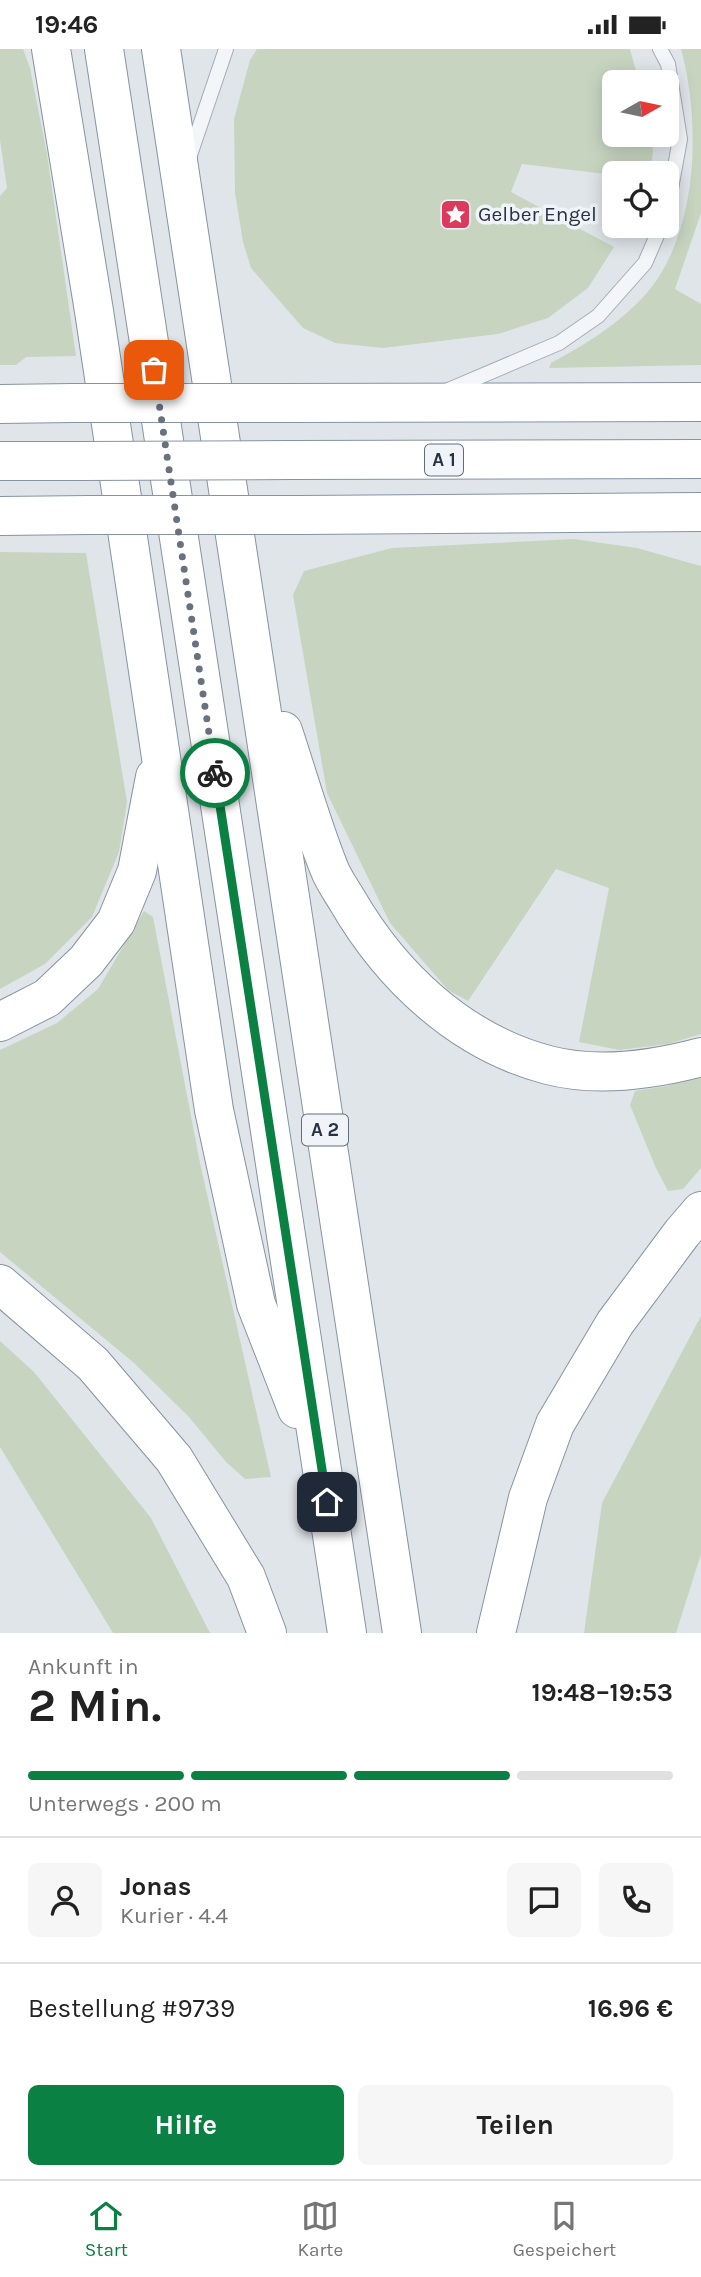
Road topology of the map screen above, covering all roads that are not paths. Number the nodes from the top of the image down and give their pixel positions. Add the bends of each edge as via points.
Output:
1 (33, 49) edge
2 (51, 49) edge
3 (104, 49) edge
4 (160, 49) edge
5 (226, 49) edge
6 (660, 49) edge
7 (676, 161) edge
8 (181, 183) junction
9 (656, 238) edge
10 (94, 311) junction
11 (701, 402) edge
12 (0, 404) edge
13 (412, 405) junction
14 (701, 459) edge
15 (0, 461) edge
16 (701, 512) edge
17 (567, 513) junction
18 (0, 516) edge
19 (701, 536) edge
20 (249, 627) junction
21 (161, 748) junction
22 (0, 1022) edge
23 (701, 1057) edge
24 (701, 1211) edge
25 (0, 1284) edge
26 (323, 1476) junction
27 (267, 1633) edge
28 (347, 1633) edge
29 (402, 1633) edge
30 (496, 1633) edge

1 - 10 highway
2 - 10 highway
3 - 26 highway, A 2
4 - 8 highway, A 2
5 - 8 lane
6 - 7 lane via 668,64 680,139
8 - 20 highway, A 2
9 - 13 lane via 645,263 598,316 559,343
10 - 21 highway
11 - 13 highway
12 - 13 highway, bridge
14 - 15 highway, A 1, bridge
16 - 17 highway
17 - 18 highway, bridge
17 - 19 highway via 670,527
20 - 23 highway via 329,870 366,933 408,983 452,1019 501,1048 549,1065 604,1072 664,1067
20 - 29 highway, A 2
21 - 22 highway via 137,871 116,922 86,961 47,998
21 - 26 highway via 214,1110 256,1304
24 - 30 highway via 615,1323 555,1424 528,1498
25 - 27 highway via 93,1364 174,1459 246,1577
26 - 28 highway, A 2

